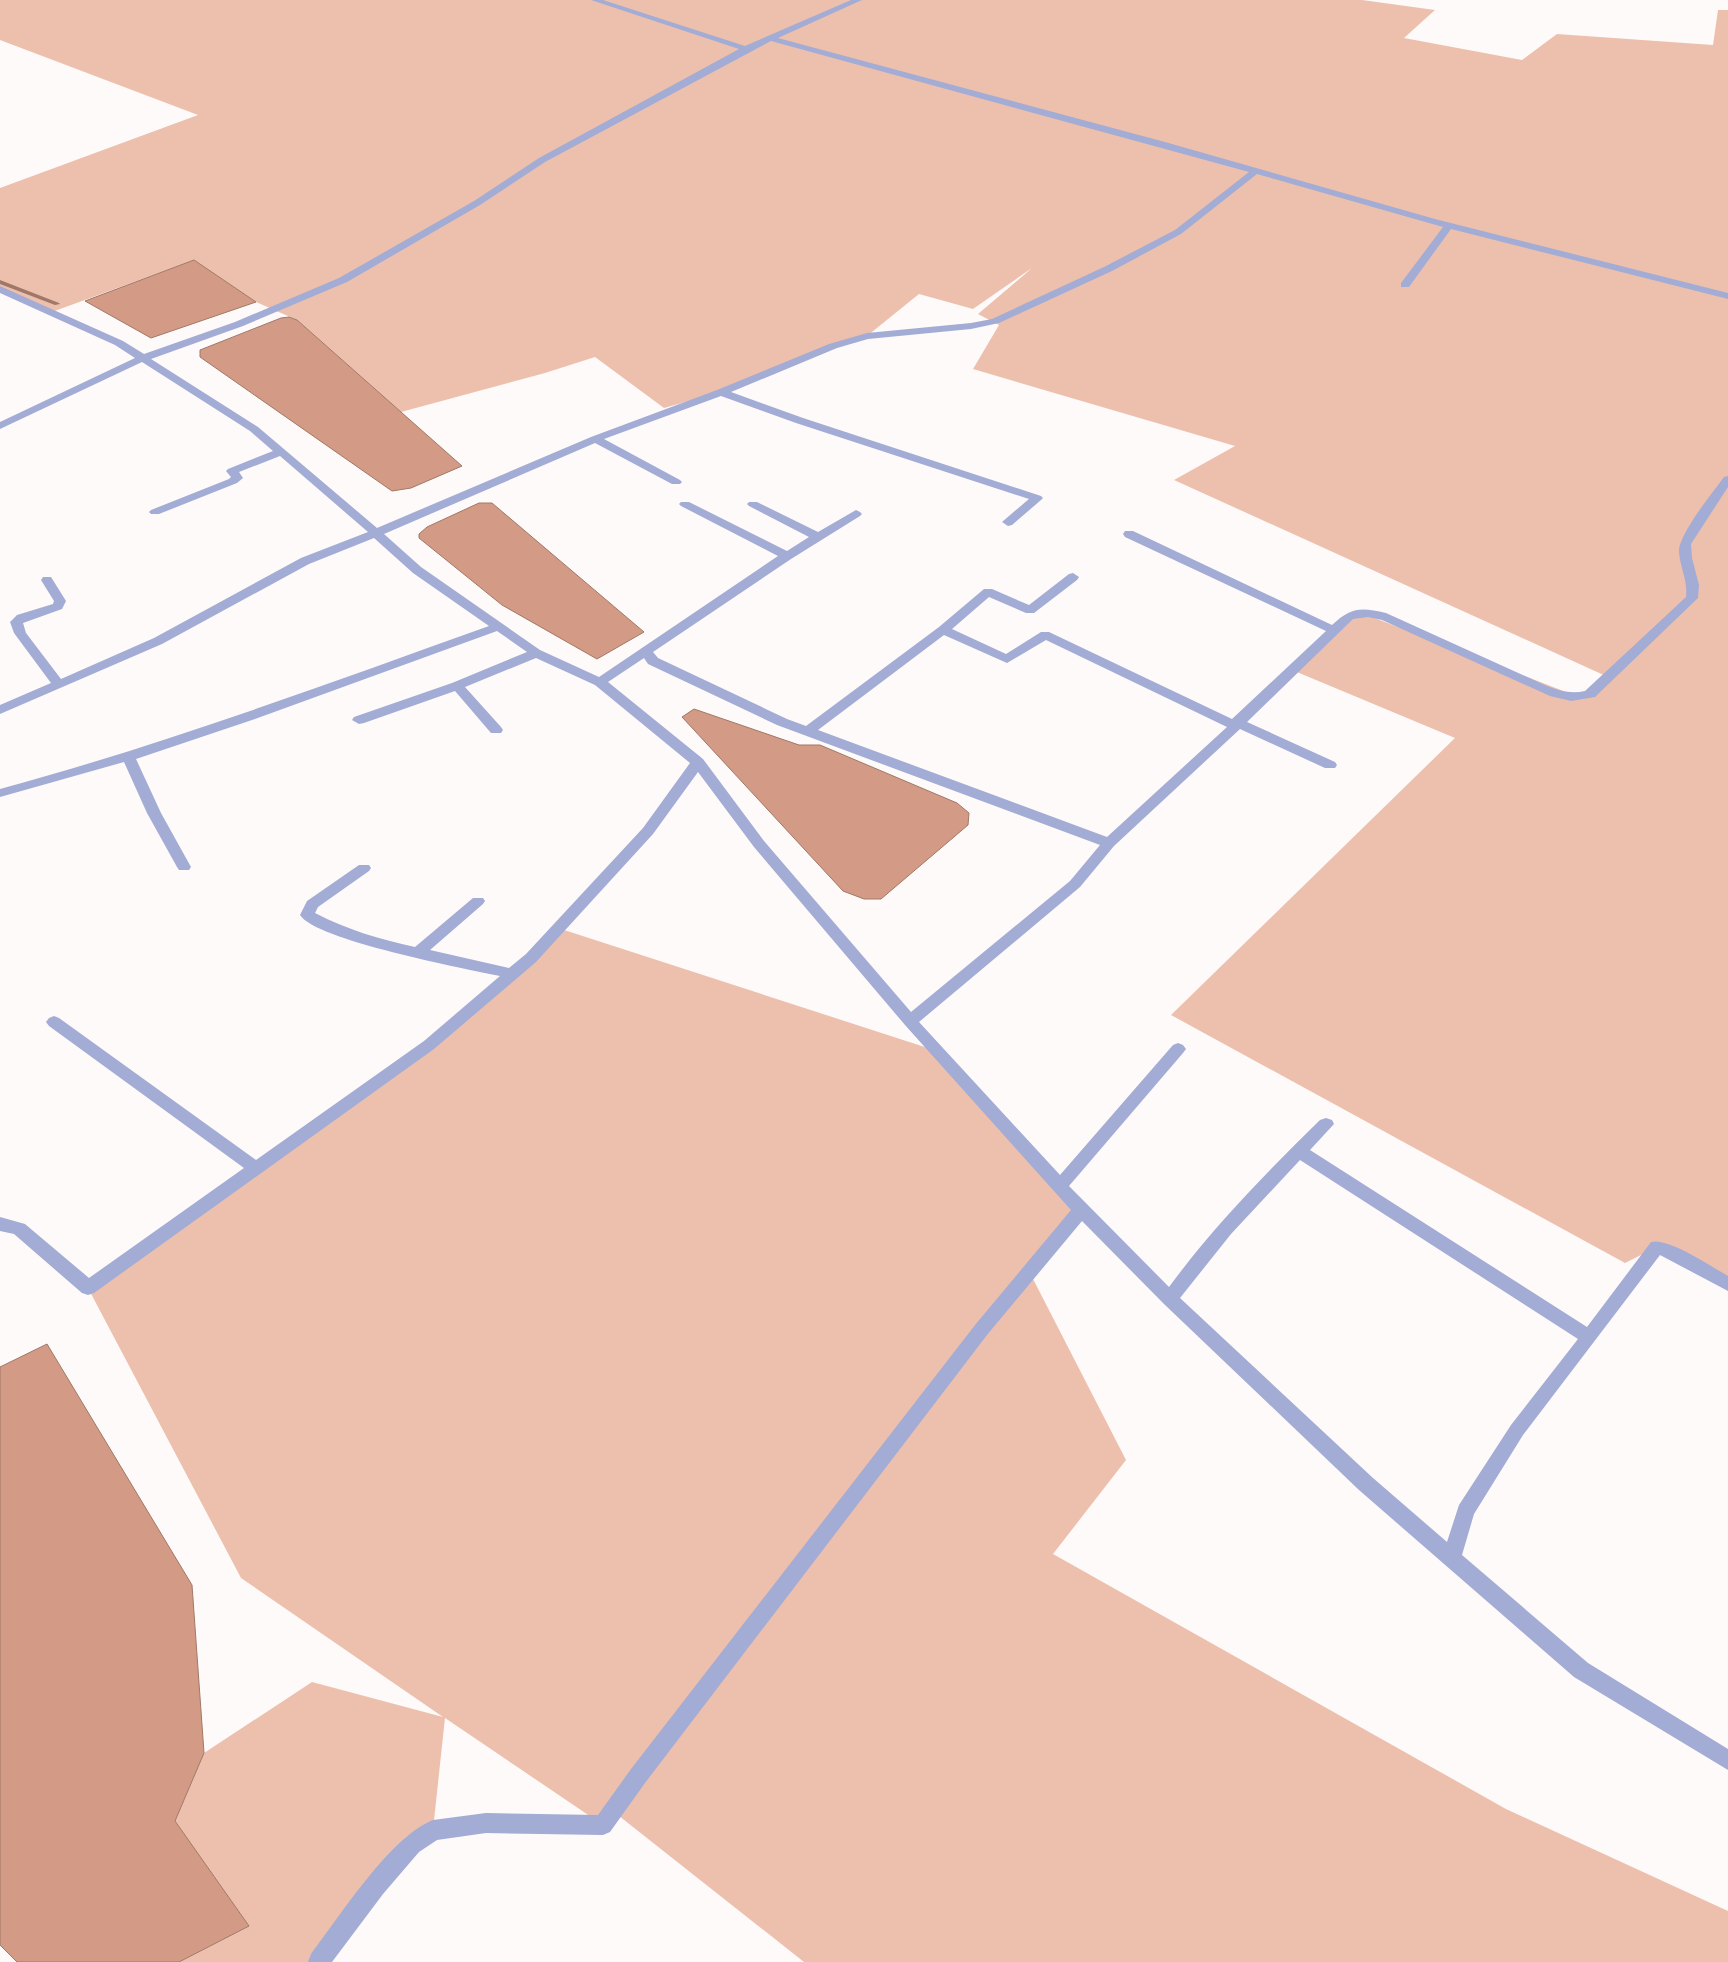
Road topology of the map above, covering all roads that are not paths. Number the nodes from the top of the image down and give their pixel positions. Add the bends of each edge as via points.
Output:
1 (595, 0) edge
2 (858, 0) edge
3 (770, 38) junction
4 (746, 48) junction
5 (1256, 171) junction
6 (1449, 226) junction
7 (1405, 286) dead end
8 (0, 289) edge
9 (1728, 296) edge
10 (143, 358) junction
11 (721, 392) junction
12 (0, 426) edge
13 (595, 439) junction
14 (280, 452) junction
15 (1728, 479) edge
16 (676, 482) dead end
17 (685, 504) dead end
18 (753, 504) dead end
19 (155, 512) dead end
20 (856, 514) dead end
21 (1008, 522) dead end
22 (376, 533) junction
23 (1129, 534) dead end
24 (818, 537) junction
25 (787, 556) junction
26 (1074, 577) dead end
27 (48, 580) dead end
28 (497, 627) junction
29 (943, 630) junction
30 (1333, 630) junction
31 (646, 651) junction
32 (536, 653) junction
33 (600, 682) junction
34 (58, 684) junction
35 (457, 686) junction
36 (0, 710) edge
37 (358, 720) dead end
38 (1236, 724) junction
39 (496, 730) dead end
40 (808, 731) junction
41 (128, 756) junction
42 (698, 762) junction
43 (1330, 765) dead end
44 (0, 794) edge
45 (1109, 843) junction
46 (184, 867) dead end
47 (364, 868) dead end
48 (478, 901) dead end
49 (418, 953) junction
50 (512, 974) junction
51 (910, 1021) junction
52 (54, 1022) dead end
53 (1178, 1049) dead end
54 (1326, 1124) dead end
55 (1298, 1151) junction
56 (255, 1168) junction
57 (1060, 1186) junction
58 (1081, 1210) junction
59 (0, 1224) edge
60 (1728, 1284) edge
61 (1170, 1299) junction
62 (1589, 1338) junction
63 (1451, 1558) junction
64 (1728, 1760) edge
65 (319, 1962) edge

1 - 4 street
2 - 3 street
3 - 4 street
3 - 5 street
4 - 10 street via 542,160 477,203 343,280 239,324
5 - 6 street
5 - 11 street via 1178,232 1108,269 995,321 866,336 833,346
6 - 7 street
6 - 9 street
8 - 10 street via 119,343
10 - 12 street
10 - 14 street via 254,429
11 - 13 street
11 - 21 street via 791,419 1037,498
13 - 16 street
13 - 22 street
14 - 19 street via 232,471 237,478 232,481
14 - 22 street
15 - 30 street via 1685,543 1694,590 1692,598 1590,694 1566,698 1373,613 1359,612 1349,616
17 - 25 street
18 - 24 street
20 - 24 street
22 - 28 street via 417,570
22 - 34 street via 305,561 158,641
23 - 30 street
24 - 25 street
25 - 31 street
26 - 29 street via 1030,610 988,592
27 - 34 street via 59,597 58,606 16,622 20,633
28 - 32 street
28 - 41 street
29 - 38 street via 1007,659 1045,635
29 - 40 street
30 - 38 street
31 - 33 street
31 - 40 street via 652,661
32 - 33 street
32 - 35 street
33 - 42 street
34 - 36 street
35 - 37 street
35 - 39 street
38 - 43 street
38 - 45 street
40 - 45 street
41 - 44 street
41 - 46 street via 154,814
42 - 50 street via 648,831 531,958
42 - 51 street via 759,844
45 - 51 street via 1075,884
47 - 49 street via 312,904 307,915 374,943
48 - 49 street
49 - 50 street
50 - 56 street via 429,1045
51 - 57 street
52 - 56 street
53 - 57 street
54 - 55 street
55 - 61 street via 1244,1206
55 - 62 street
56 - 59 street via 88,1288 19,1229
57 - 58 street
58 - 61 street
58 - 65 street via 981,1330 603,1825 486,1823 432,1830 412,1845 381,1880
60 - 62 street via 1657,1247
61 - 63 street via 1366,1484
62 - 63 street via 1512,1438 1466,1511
63 - 64 street via 1581,1670

